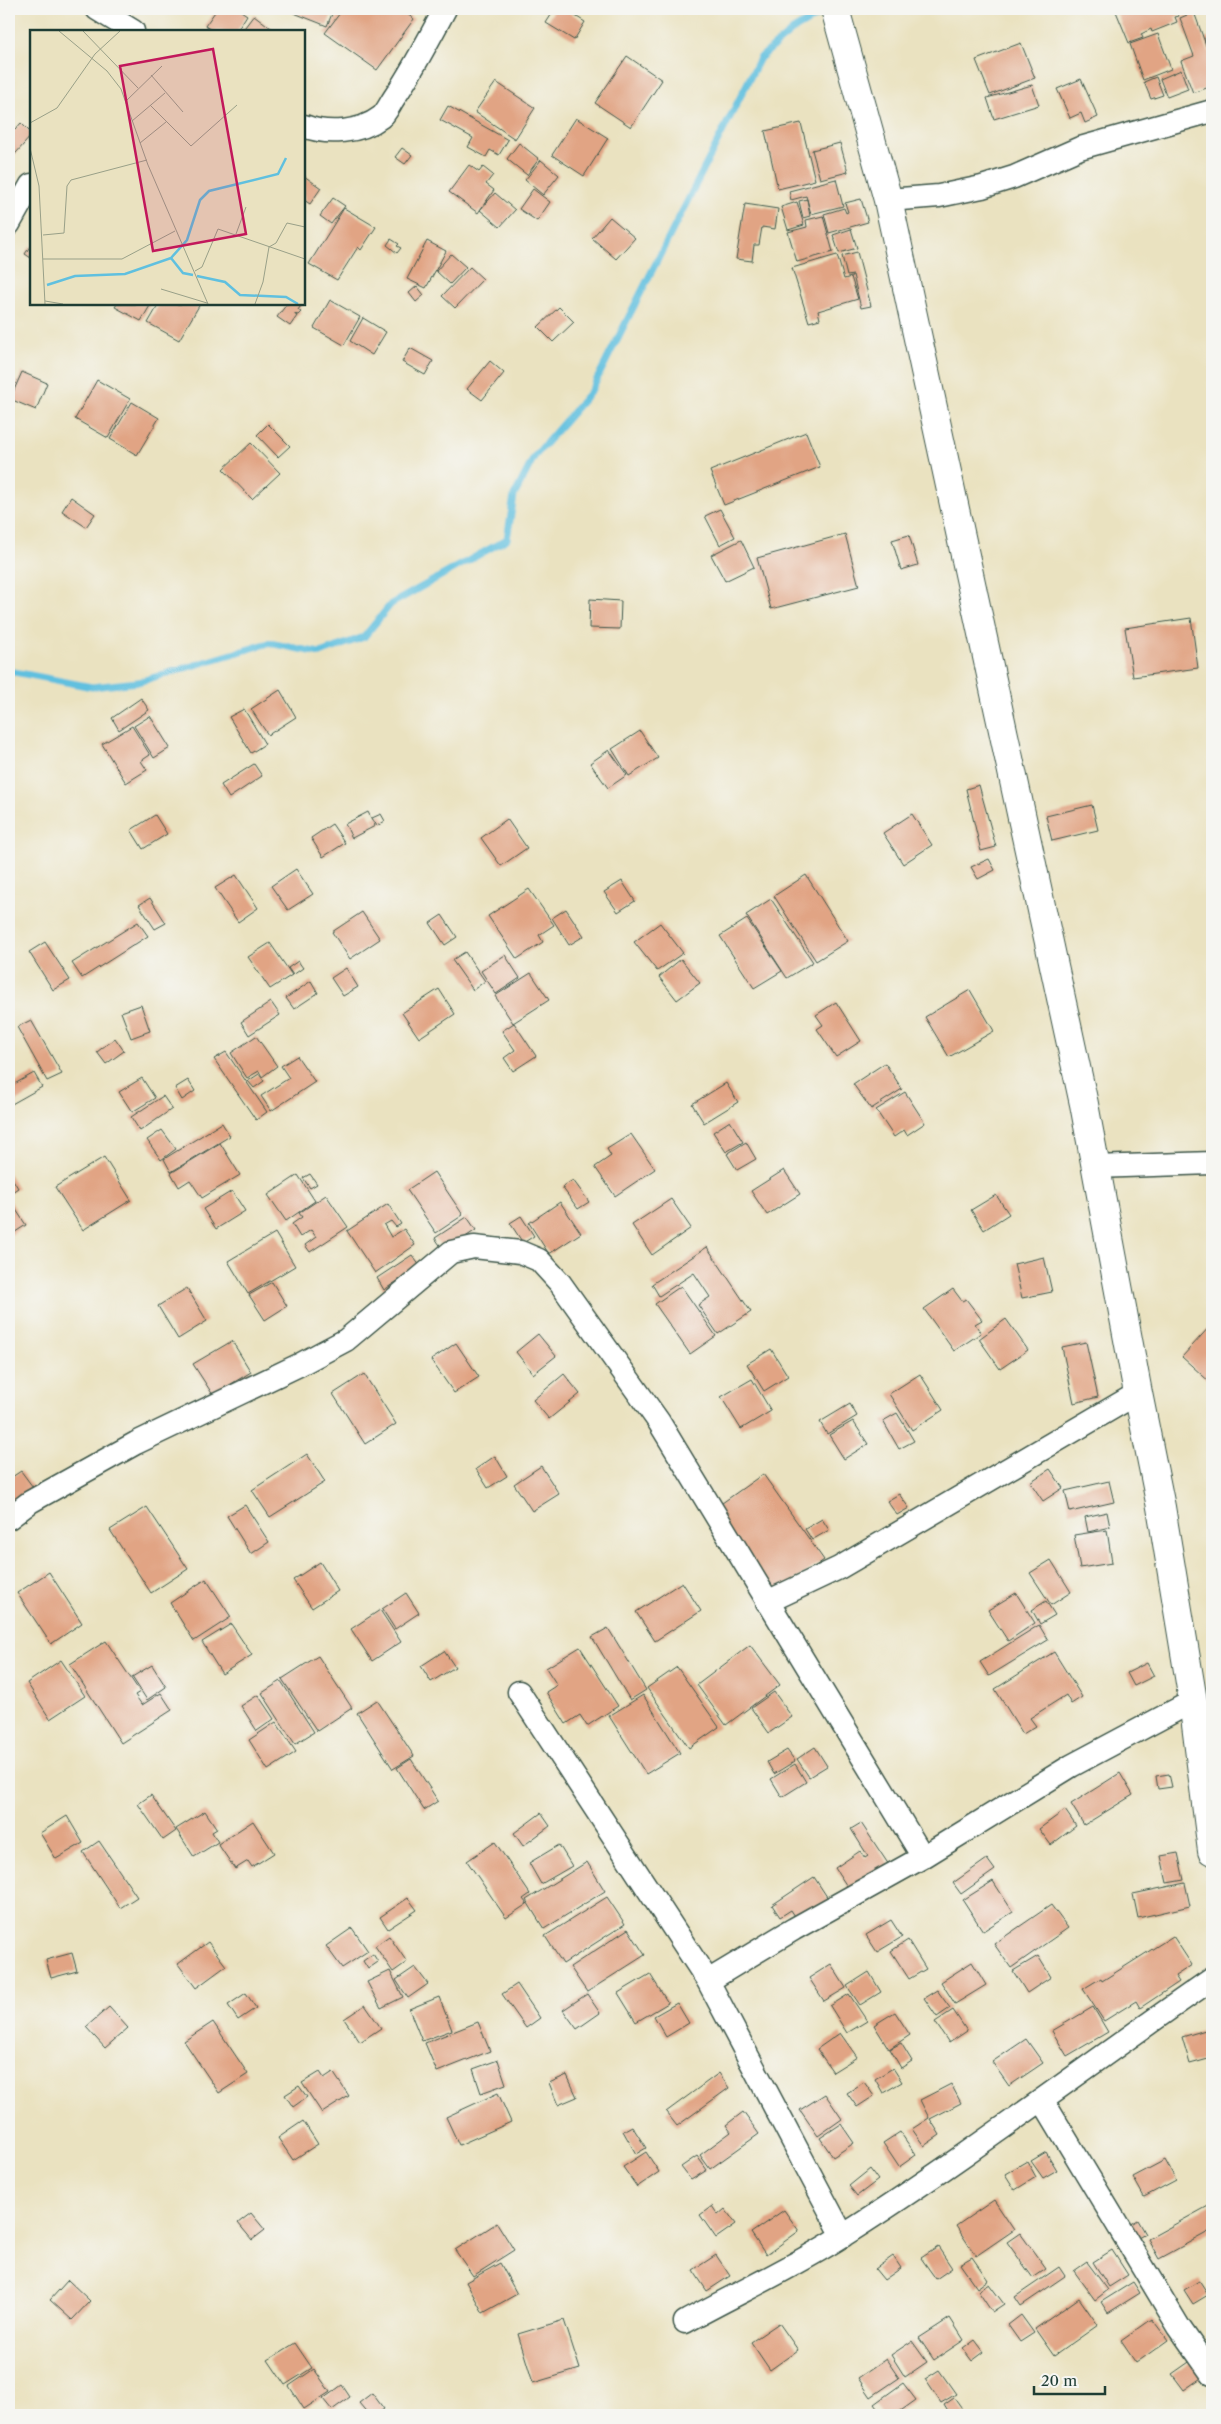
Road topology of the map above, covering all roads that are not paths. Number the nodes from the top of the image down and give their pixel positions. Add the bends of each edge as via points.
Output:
1 (97, 9) edge
2 (445, 9) edge
3 (835, 9) edge
4 (126, 30) edge
5 (1212, 111) edge
6 (305, 126) edge
7 (30, 187) edge
8 (888, 200) junction
9 (9, 224) edge
10 (1212, 1163) edge
11 (1095, 1166) junction
12 (1138, 1393) junction
13 (9, 1518) edge
14 (767, 1602) junction
15 (519, 1692) dead end
16 (1193, 1701) junction
17 (1212, 1852) edge
18 (923, 1857) junction
19 (1212, 1979) edge
20 (708, 1982) junction
21 (1043, 2101) junction
22 (842, 2236) junction
23 (684, 2322) dead end
24 (1212, 2374) edge

1 - 4 street
2 - 6 street via 410,75 382,116 368,124 336,132
3 - 8 street
5 - 8 street via 1080,148 1014,177 982,187 939,196
7 - 9 street
8 - 11 street
10 - 11 street
11 - 12 street
12 - 14 street via 839,1568
12 - 16 street via 1161,1507
13 - 14 street via 37,1498 136,1443 346,1340 451,1252 474,1247 501,1249 539,1260 560,1283 660,1422
14 - 18 street
15 - 20 street
16 - 17 street
16 - 18 street via 1071,1766
18 - 20 street via 794,1929
19 - 21 street
20 - 22 street
21 - 22 street
21 - 24 street via 1179,2327
22 - 23 street

